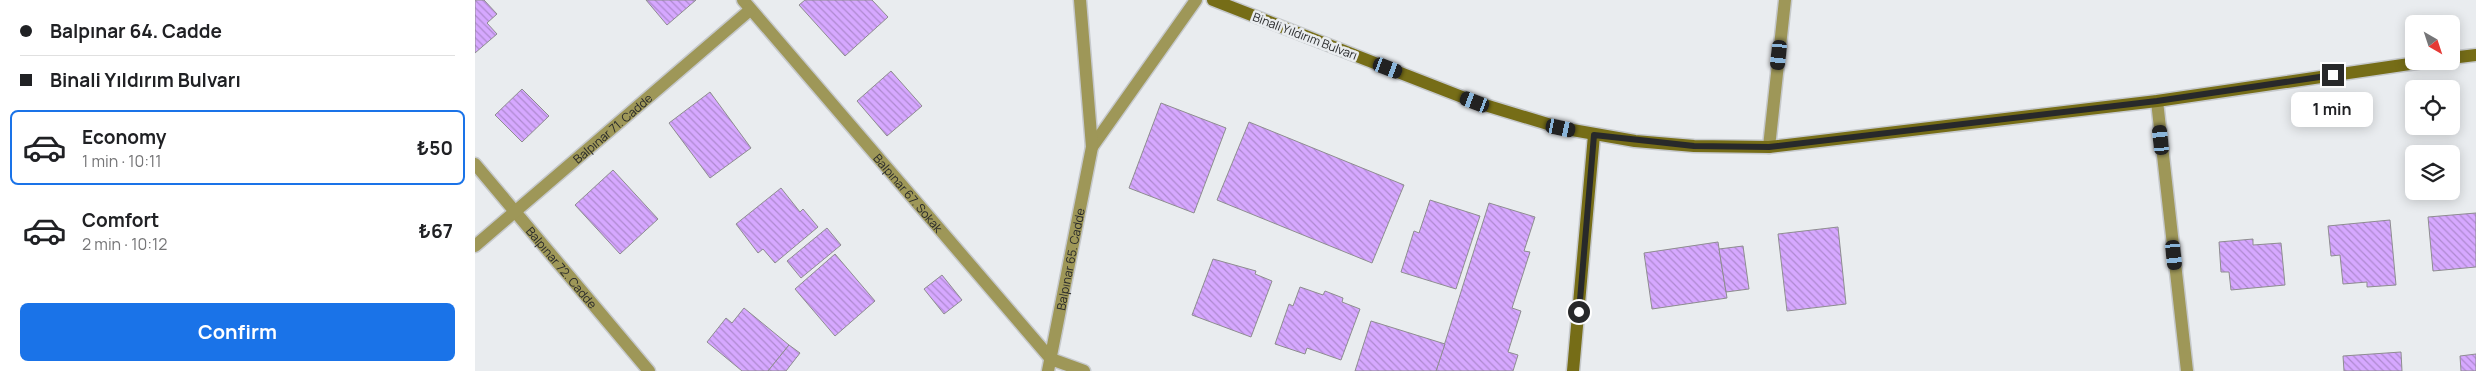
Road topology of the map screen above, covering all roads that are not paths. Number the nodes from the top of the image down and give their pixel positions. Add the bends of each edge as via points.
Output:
1 (1080, 0) edge
2 (1196, 0) edge
3 (1213, 0) edge
4 (1785, 0) edge
5 (747, 5) edge
6 (2476, 55) edge
7 (2460, 57) edge
8 (2405, 65) edge
9 (2157, 101) junction
10 (1594, 135) junction
11 (1092, 147) junction
12 (1769, 147) junction
13 (475, 164) edge
14 (515, 211) junction
15 (475, 246) edge
16 (1050, 365) edge
17 (649, 371) edge
18 (1084, 371) edge
19 (1573, 371) edge
20 (2187, 371) edge

1 - 11 street, Balpınar 65. Cadde
2 - 11 street, Balpınar 65. Cadde
3 - 10 main road, Binali Yıldırım Bulvarı via 1475,102
4 - 12 street
5 - 14 street, Balpınar 71. Cadde
5 - 16 street, Balpınar 67. Sokak
6 - 7 main road
8 - 9 main road, Binali Yıldırım Bulvarı
9 - 12 main road, Binali Yıldırım Bulvarı
9 - 20 street
10 - 12 main road, Binali Yıldırım Bulvarı via 1694,146
10 - 19 main road
11 - 16 street, Balpınar 65. Cadde
13 - 14 street, Balpınar 72. Cadde
14 - 15 street, Balpınar 71. Cadde
14 - 17 street, Balpınar 72. Cadde
16 - 18 street, Balpınar 67. Sokak

